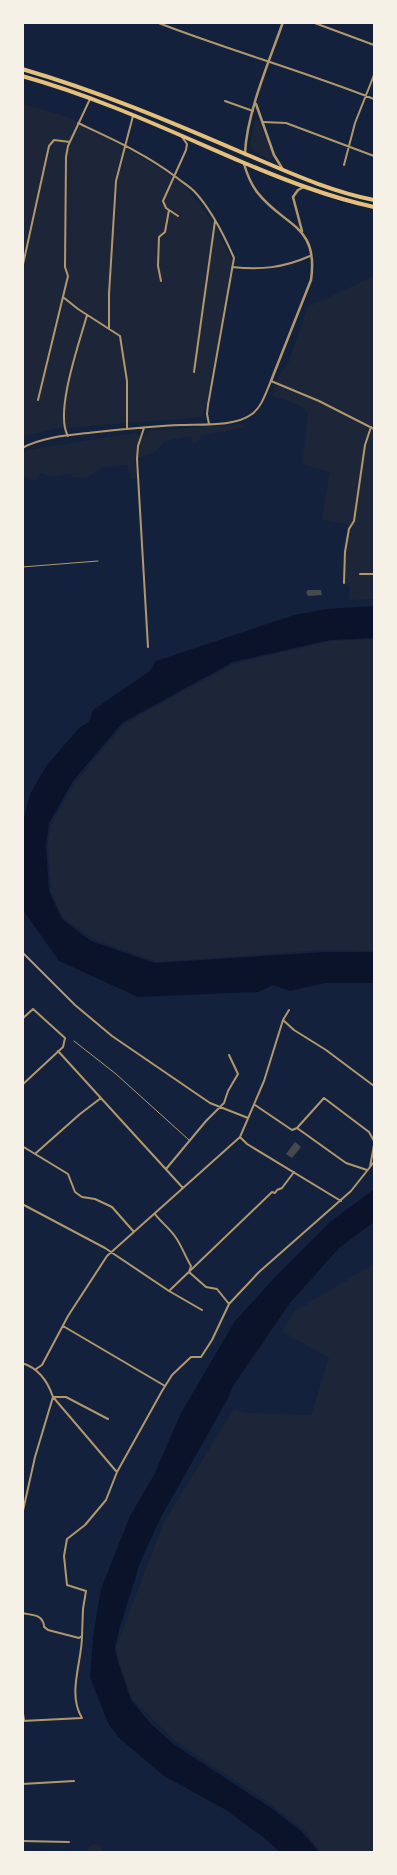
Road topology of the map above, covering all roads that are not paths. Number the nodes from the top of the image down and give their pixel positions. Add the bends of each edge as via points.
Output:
1 (156, 22) edge
2 (283, 22) edge
3 (312, 22) edge
4 (374, 45) edge
5 (269, 62) junction
6 (22, 69) edge
7 (374, 74) edge
8 (22, 76) edge
9 (366, 96) junction
10 (90, 99) junction
11 (374, 99) edge
12 (225, 100) dead end
13 (256, 102) junction
14 (253, 111) junction
15 (133, 116) junction
16 (262, 122) junction
17 (78, 123) junction
18 (182, 137) junction
19 (70, 142) junction
20 (126, 145) junction
21 (348, 146) junction
22 (245, 153) junction
23 (374, 156) edge
24 (244, 162) junction
25 (344, 164) dead end
26 (284, 171) junction
27 (174, 176) junction
28 (304, 187) junction
29 (374, 200) edge
30 (374, 207) edge
31 (169, 210) junction
32 (178, 216) dead end
33 (215, 221) junction
34 (302, 232) junction
35 (312, 255) junction
36 (232, 267) junction
37 (22, 269) edge
38 (161, 282) dead end
39 (62, 297) junction
40 (87, 314) junction
41 (109, 329) junction
42 (194, 372) dead end
43 (271, 381) junction
44 (38, 400) dead end
45 (209, 424) junction
46 (144, 428) junction
47 (373, 428) edge
48 (128, 429) junction
49 (68, 436) junction
50 (22, 448) edge
51 (98, 561) dead end
52 (22, 566) edge
53 (360, 574) dead end
54 (374, 574) edge
55 (344, 583) dead end
56 (148, 647) dead end
57 (22, 952) edge
58 (289, 1010) dead end
59 (22, 1019) edge
60 (283, 1020) junction
61 (74, 1041) dead end
62 (58, 1051) junction
63 (229, 1056) dead end
64 (22, 1085) edge
65 (374, 1086) edge
66 (102, 1098) junction
67 (255, 1105) junction
68 (219, 1107) junction
69 (249, 1118) junction
70 (297, 1128) junction
71 (240, 1137) junction
72 (190, 1141) junction
73 (374, 1141) edge
74 (374, 1145) edge
75 (22, 1146) edge
76 (36, 1154) junction
77 (374, 1162) edge
78 (370, 1167) junction
79 (166, 1169) junction
80 (367, 1170) junction
81 (294, 1172) junction
82 (184, 1188) junction
83 (341, 1200) junction
84 (22, 1204) edge
85 (155, 1214) junction
86 (134, 1232) junction
87 (111, 1252) junction
88 (189, 1272) junction
89 (169, 1291) junction
90 (229, 1304) junction
91 (202, 1310) dead end
92 (63, 1326) junction
93 (22, 1363) edge
94 (36, 1369) junction
95 (165, 1386) junction
96 (54, 1397) junction
97 (108, 1419) dead end
98 (117, 1472) junction
99 (22, 1515) edge
100 (22, 1613) edge
101 (82, 1636) junction
102 (22, 1708) edge
103 (23, 1721) edge
104 (74, 1781) dead end
105 (22, 1784) edge
106 (22, 1841) edge
107 (69, 1842) dead end

1 - 5 street
2 - 5 street
3 - 4 street
5 - 9 street
5 - 13 street
6 - 22 highway via 75,86
7 - 9 street
8 - 10 highway
9 - 11 street
9 - 21 street
10 - 15 highway
10 - 17 street
12 - 14 street
13 - 14 street
13 - 16 street
14 - 22 street
15 - 18 highway
15 - 20 street
16 - 21 street via 286,123
16 - 26 street via 274,155
17 - 19 street
17 - 20 street
18 - 24 highway
18 - 27 street via 186,150
19 - 37 street via 54,140 49,146
19 - 39 street via 66,157 68,276
20 - 27 street
20 - 41 street via 116,181
21 - 23 street
21 - 25 street
22 - 24 highway
22 - 26 highway
24 - 28 highway
24 - 34 street via 258,193
26 - 29 highway via 320,186
27 - 31 street via 163,201
27 - 33 street via 194,190
28 - 30 highway
28 - 34 street via 293,197
31 - 32 street
31 - 38 street via 165,232 159,236
33 - 36 street via 234,258
33 - 42 street
34 - 35 street
35 - 36 street via 266,269
35 - 43 street via 311,280
36 - 45 street via 208,405
39 - 40 street
39 - 44 street
40 - 41 street
40 - 49 street via 65,397 63,416
41 - 48 street via 120,336 122,342
43 - 45 street via 254,413 239,420
43 - 47 street
45 - 46 street
46 - 48 street
46 - 56 street via 137,459
47 - 55 street via 365,445 354,521 348,529
48 - 49 street
49 - 50 street
51 - 52 lane
53 - 54 street
57 - 68 street via 90,1019 145,1060
58 - 60 street
59 - 62 street via 33,1009 65,1038 63,1047
60 - 65 street
60 - 67 street
61 - 72 lane
62 - 64 street
62 - 66 street
63 - 68 street via 238,1074
66 - 76 street
66 - 79 street
67 - 69 street
67 - 70 street via 292,1130
68 - 69 street
68 - 72 street
69 - 71 street
70 - 73 street via 324,1098 369,1132
70 - 80 street via 346,1162
71 - 81 street
71 - 82 street
72 - 79 street
74 - 78 street
75 - 76 street
76 - 86 street via 68,1174 75,1192 82,1197 112,1207
77 - 78 street
78 - 80 street
79 - 82 street
80 - 83 street
81 - 83 street
81 - 88 street via 282,1188 272,1192
82 - 85 street
83 - 90 street via 259,1272
84 - 87 street
85 - 86 street
85 - 88 street via 179,1243 192,1266
86 - 87 street
87 - 89 street
87 - 92 street
88 - 89 street
88 - 90 street via 206,1288 217,1289
89 - 91 street
90 - 95 street via 201,1357 191,1357 184,1362
92 - 94 street via 42,1365
92 - 95 street
93 - 94 street
94 - 96 street
95 - 98 street
96 - 97 street via 66,1397
96 - 98 street
96 - 99 street via 35,1457
98 - 101 street via 106,1500 67,1540 64,1556 67,1585 86,1591
100 - 101 street via 38,1616 48,1630
101 - 103 street via 76,1688 78,1712 82,1718
102 - 103 street
104 - 105 street
106 - 107 street

